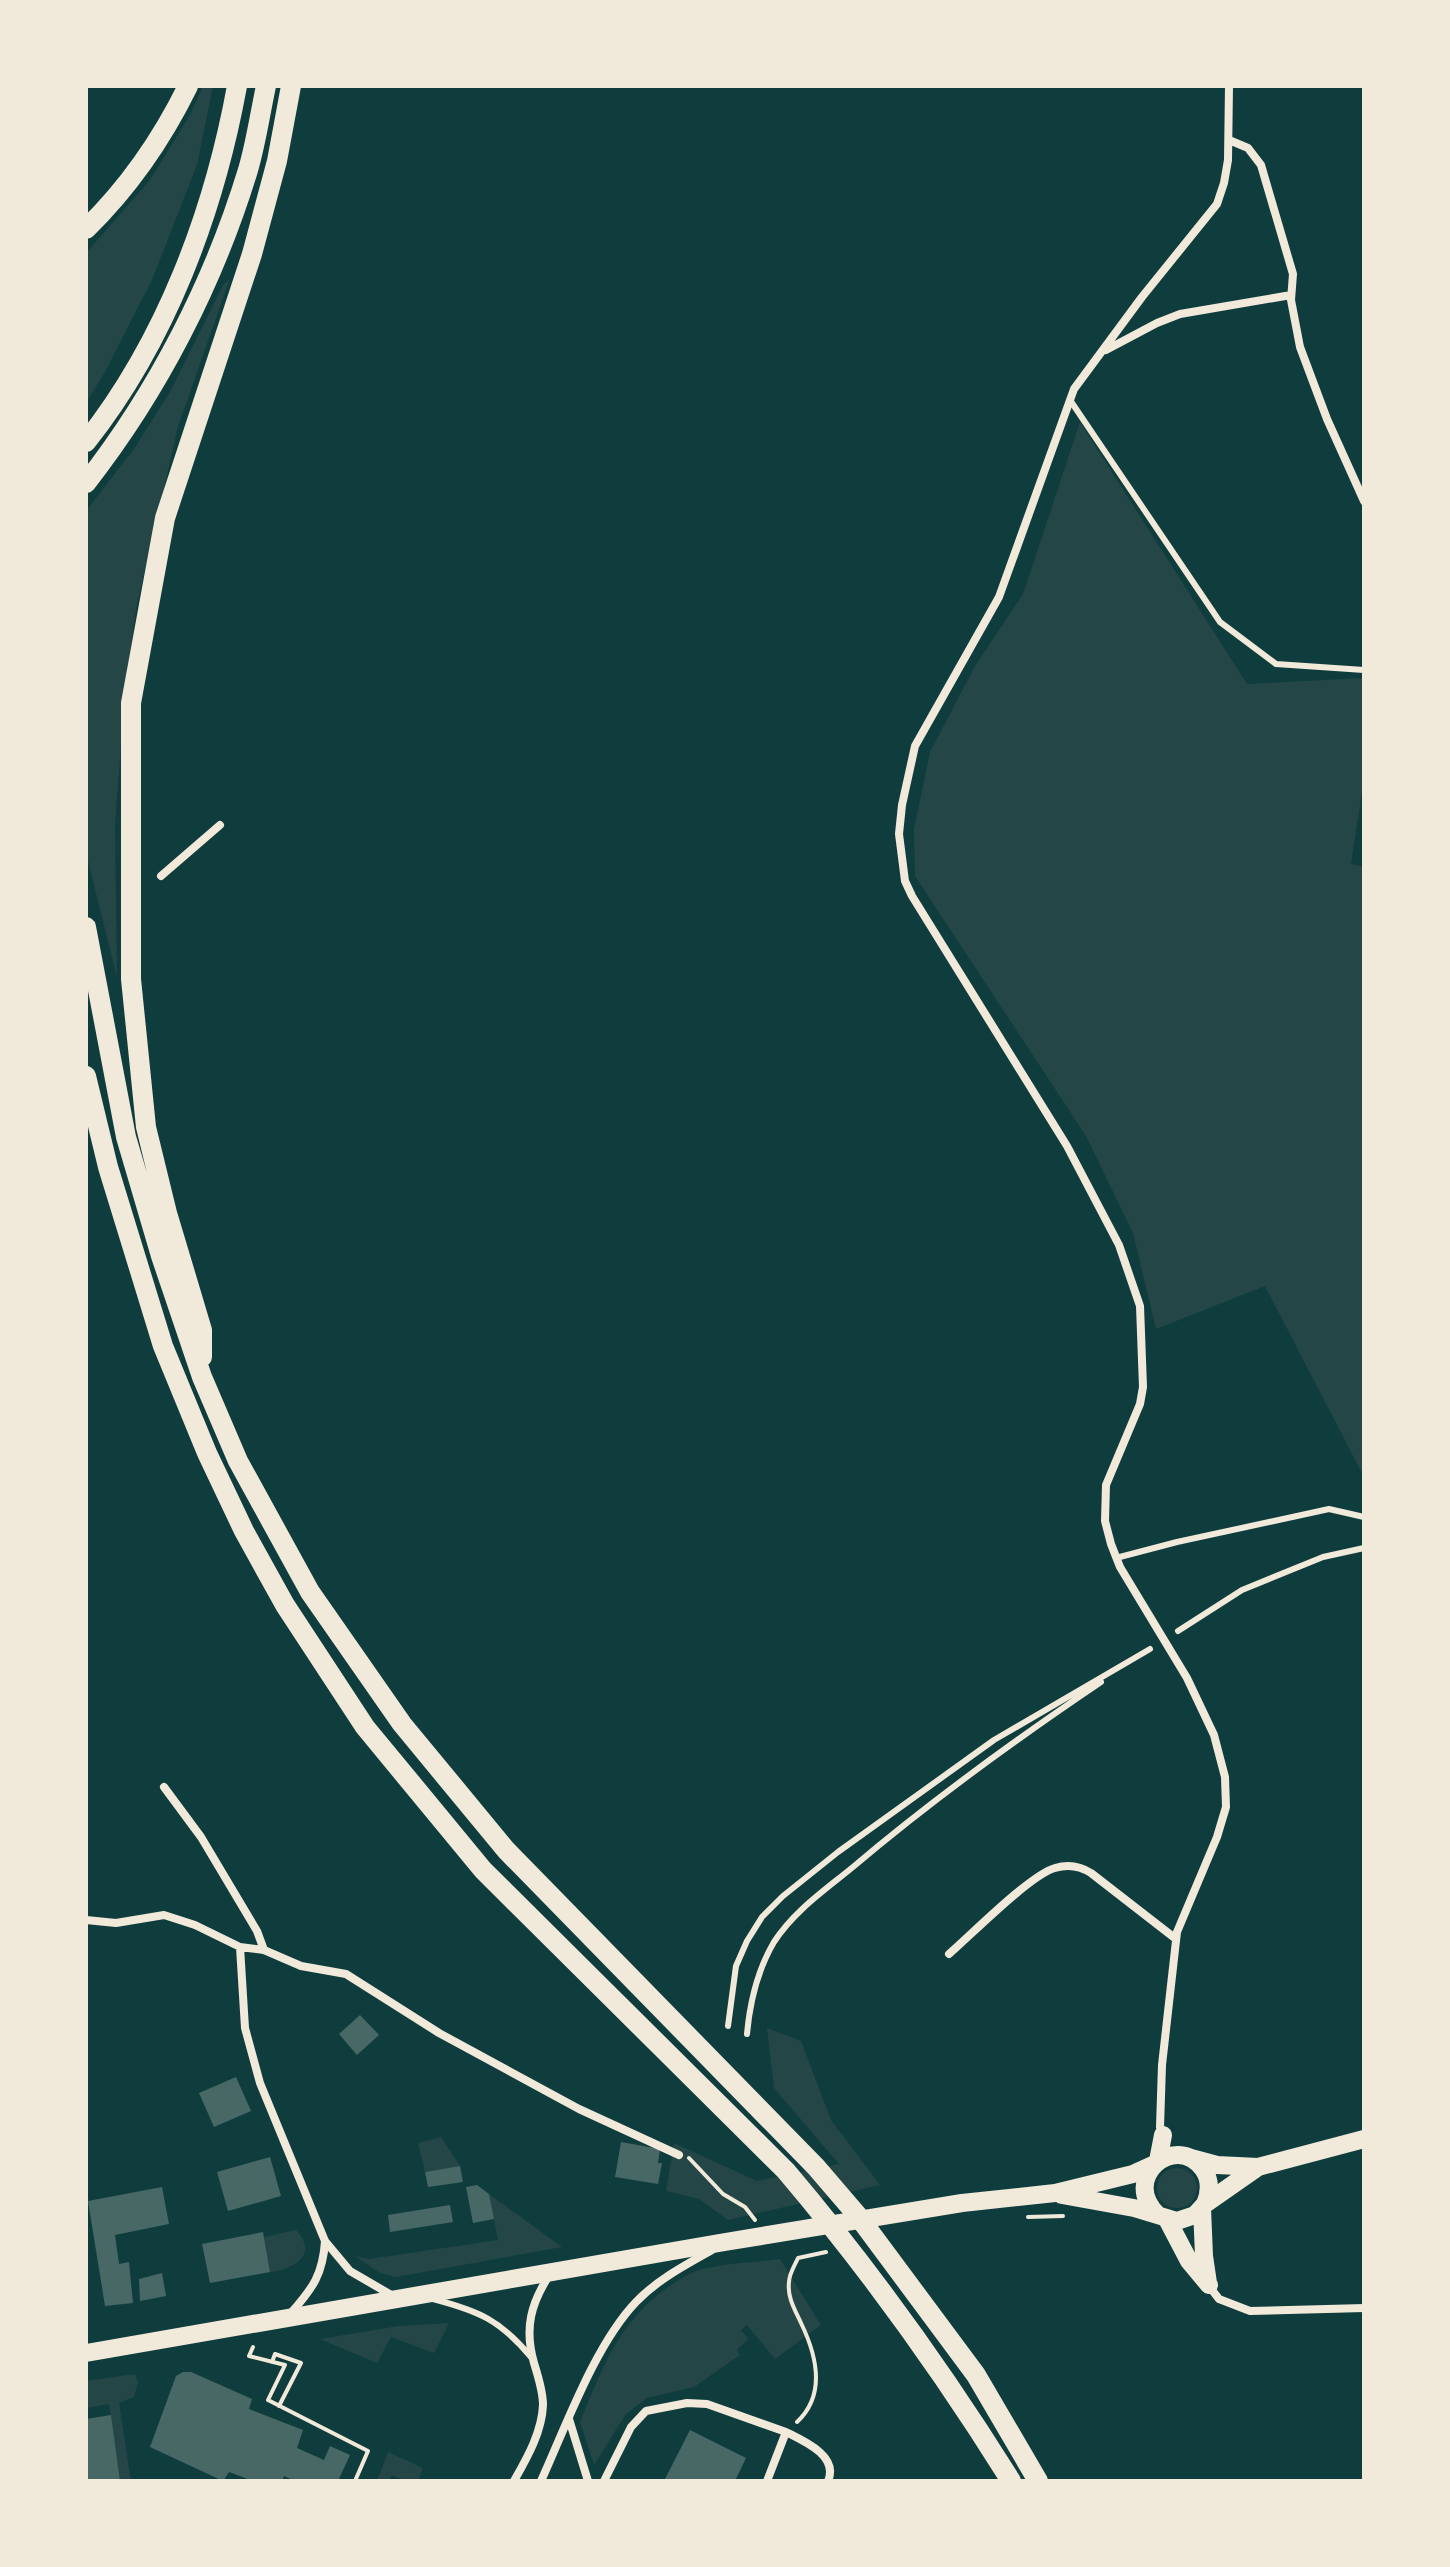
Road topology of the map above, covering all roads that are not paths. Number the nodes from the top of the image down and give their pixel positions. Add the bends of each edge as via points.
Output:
1 (188, 86) edge
2 (237, 86) edge
3 (266, 86) edge
4 (291, 86) edge
5 (1229, 86) edge
6 (1229, 140) junction
7 (86, 229) edge
8 (1291, 295) junction
9 (1102, 352) junction
10 (1070, 400) junction
11 (86, 442) edge
12 (86, 483) edge
13 (1364, 501) edge
14 (1364, 670) edge
15 (220, 825) dead end
16 (161, 876) dead end
17 (86, 927) edge
18 (86, 1076) edge
19 (202, 1377) junction
20 (1364, 1517) edge
21 (1364, 1548) edge
22 (1116, 1558) junction
23 (1178, 1631) dead end
24 (164, 1787) dead end
25 (86, 1920) edge
26 (1176, 1939) junction
27 (240, 1947) junction
28 (264, 1950) junction
29 (949, 1954) dead end
30 (728, 2026) dead end
31 (747, 2034) dead end
32 (1163, 2135) joint
33 (1364, 2139) edge
34 (679, 2155) road end
35 (1169, 2159) junction
36 (1258, 2167) junction
37 (1055, 2193) junction
38 (1204, 2206) junction
39 (1163, 2217) junction
40 (325, 2241) junction
41 (725, 2242) junction
42 (550, 2273) junction
43 (1209, 2285) junction
44 (422, 2296) junction
45 (397, 2298) junction
46 (1364, 2308) edge
47 (285, 2319) junction
48 (86, 2353) edge
49 (533, 2359) junction
50 (569, 2419) junction
51 (786, 2432) junction
52 (514, 2481) edge
53 (541, 2481) edge
54 (588, 2481) edge
55 (604, 2481) edge
56 (767, 2481) edge
57 (828, 2481) edge
58 (1011, 2481) edge
59 (1038, 2481) edge

1 - 7 highway via 143,165
2 - 11 highway via 219,168 177,287 133,373
3 - 12 highway via 248,168 220,247 145,403
4 - 19 highway via 252,254 165,518 131,703 131,979 145,1112 167,1213 202,1330
5 - 6 street
6 - 8 street via 1248,148 1261,165 1293,274
6 - 9 street via 1217,204
8 - 9 street via 1180,314
8 - 13 street via 1300,347
9 - 10 street
10 - 14 lane via 1220,622 1276,664
10 - 22 street via 999,597 915,746 899,834 912,896 1067,1146 1119,1245 1140,1306 1140,1404 1106,1485 1105,1521
15 - 16 street
17 - 19 highway via 126,1137
18 - 58 highway via 163,1346 207,1453 285,1605 365,1727 483,1870 786,2171 955,2391
19 - 59 highway via 238,1461 302,1579 402,1724 506,1850 816,2167 976,2375
20 - 22 lane via 1329,1509
21 - 23 lane via 1323,1557 1242,1590
22 - 26 street via 1187,1678 1214,1735 1225,1777 1226,1807 1217,1837
24 - 28 street via 201,1837
25 - 27 street via 116,1923 164,1915
26 - 29 street via 1084,1868 1063,1866 1038,1876
26 - 32 street via 1162,2065
27 - 28 street
27 - 40 street via 245,2028 260,2083
28 - 34 street via 301,1966 346,1974 451,2040
30 - 31 lane via 736,1966 762,1917 783,1896 994,1740 1150,1649 994,1755 795,1916 759,1971
32 - 35 main road
33 - 36 main road
35 - 36 main road
35 - 37 main road via 1133,2174
35 - 38 main road via 1205,2172 1210,2191
35 - 39 main road via 1145,2180 1151,2208
36 - 38 main road
37 - 39 main road
37 - 41 main road
38 - 39 main road via 1187,2219
38 - 43 main road
39 - 43 main road
40 - 45 street via 350,2271
40 - 47 street via 324,2265
41 - 42 main road
41 - 50 street via 634,2303 609,2339
42 - 44 main road
42 - 49 street via 530,2312
43 - 46 street via 1219,2299 1250,2311
44 - 45 main road
44 - 49 lane via 470,2308 492,2320
45 - 47 main road
47 - 48 main road
49 - 52 street via 543,2405 530,2452
50 - 53 street
50 - 54 street
51 - 55 street via 707,2404 646,2411 631,2427
51 - 56 street
51 - 57 street via 816,2447 830,2467

